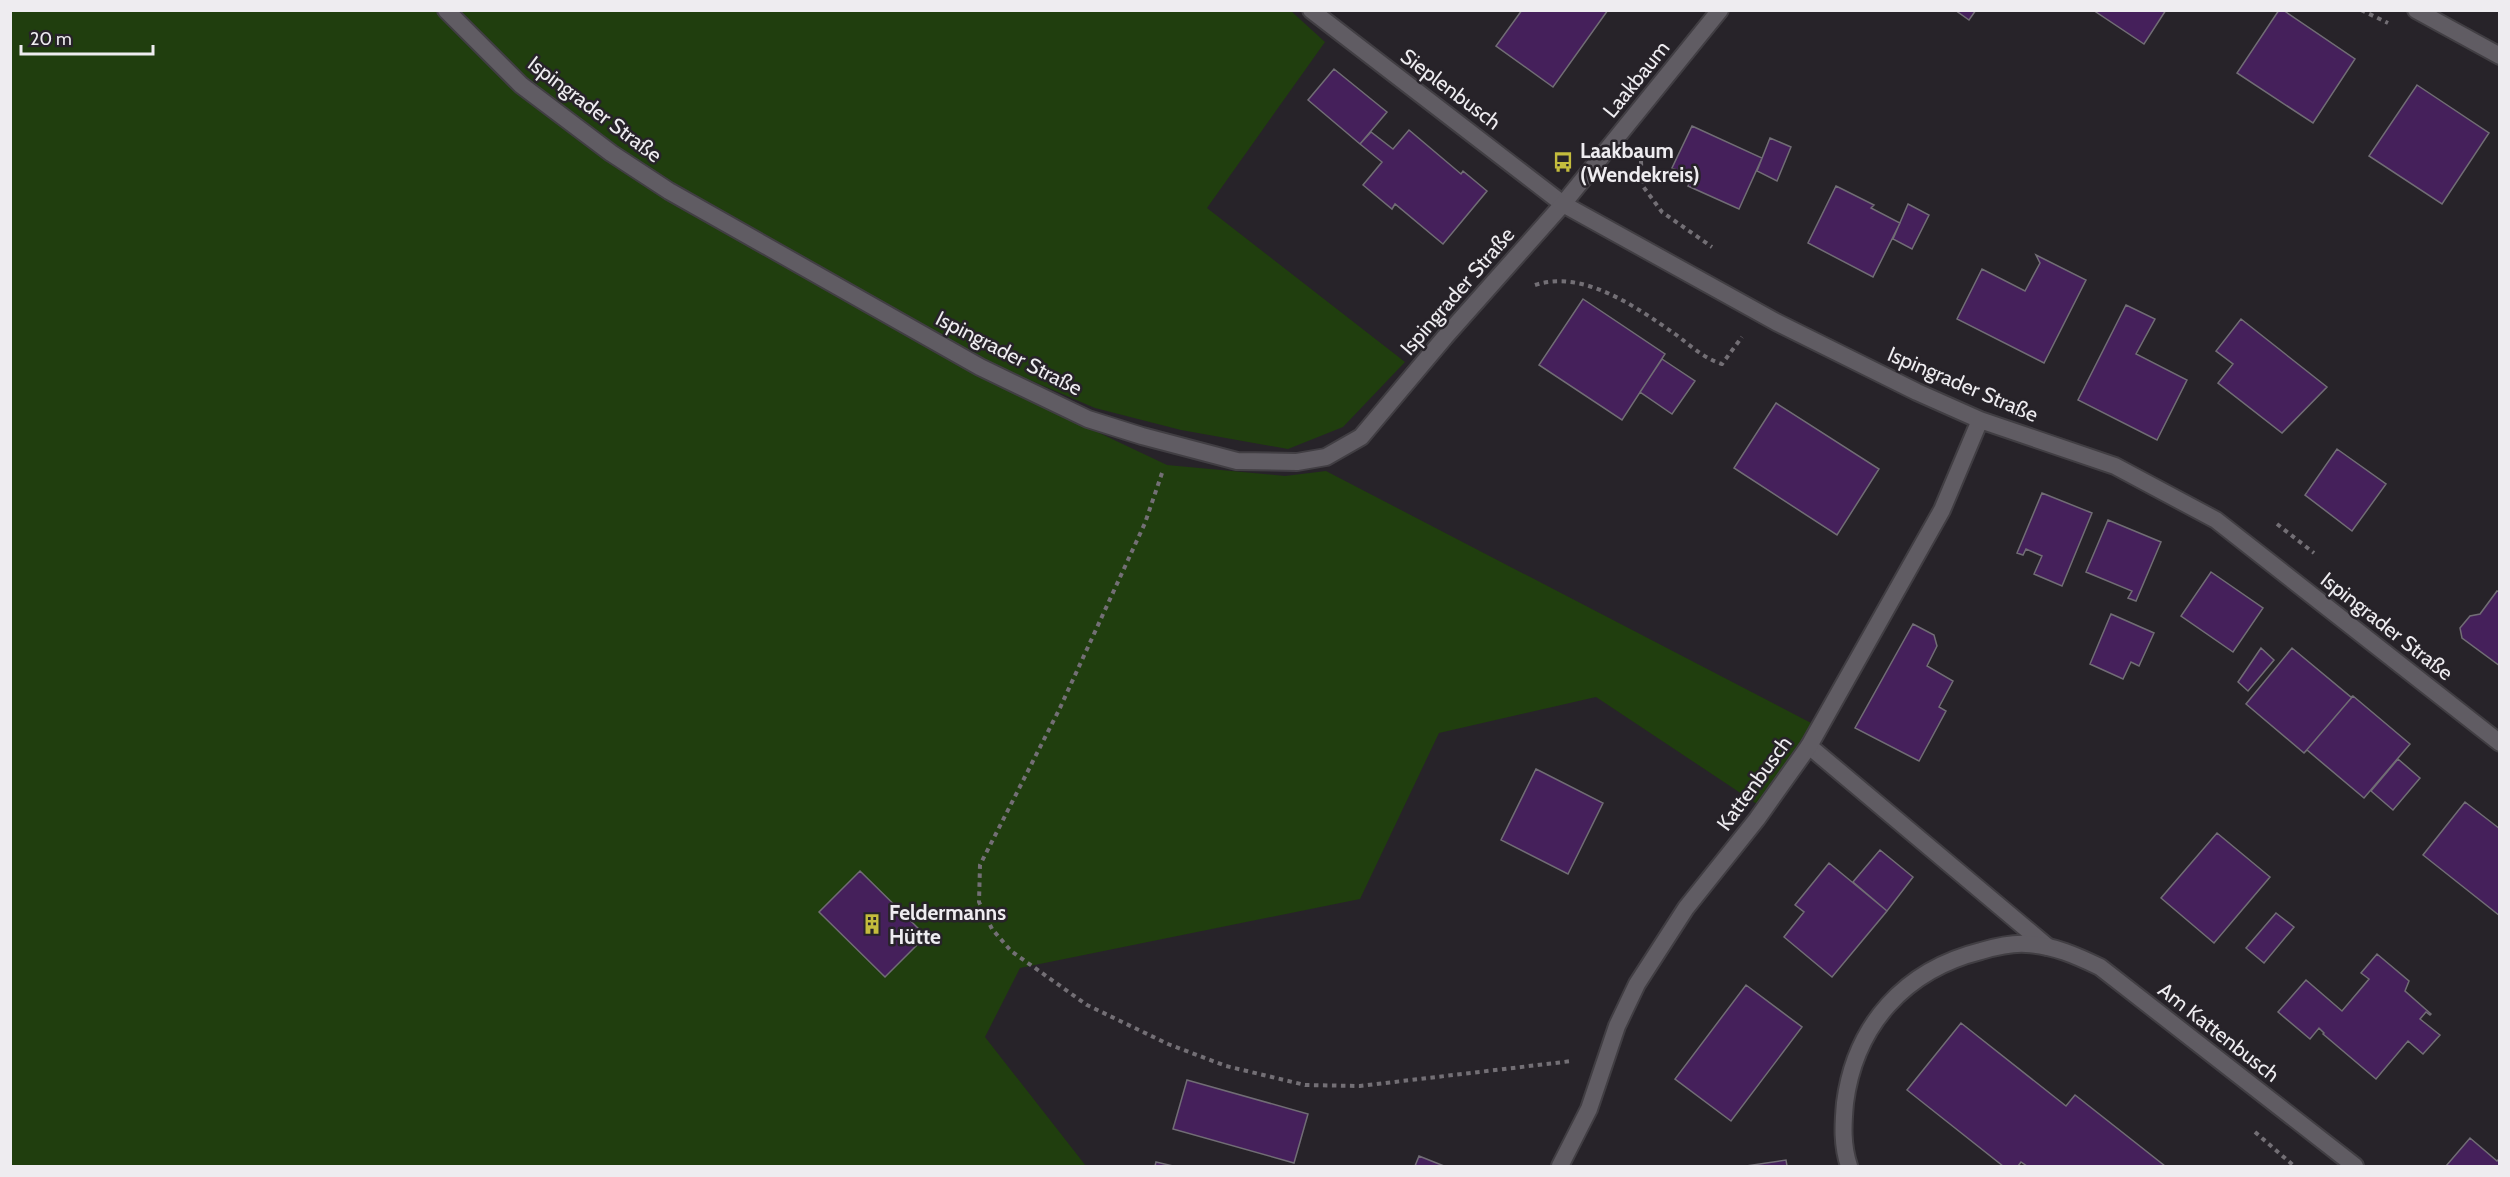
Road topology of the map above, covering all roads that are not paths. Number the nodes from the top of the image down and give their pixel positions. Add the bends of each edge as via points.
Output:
1 (446, 10) edge
2 (1311, 10) edge
3 (1720, 10) edge
4 (2416, 10) edge
5 (2499, 56) edge
6 (1563, 204) junction
7 (1980, 420) junction
8 (2499, 743) edge
9 (1809, 746) junction
10 (2048, 947) junction
11 (1560, 1167) edge
12 (1849, 1167) edge
13 (2355, 1167) edge

1 - 6 street, Ispingrader Straße via 521,85 669,191 980,367 1088,419 1237,461 1298,462 1326,457 1361,437
2 - 6 street, Sieplenbusch
3 - 6 street, Laakbaum
4 - 5 street
6 - 7 street, Ispingrader Straße via 1776,322
7 - 8 street, Ispingrader Straße via 2115,466 2216,520
7 - 9 street, Kattenbusch via 1942,510
9 - 10 street, Am Kattenbusch
9 - 11 street, Kattenbusch via 1686,908 1637,984 1605,1057 1589,1109
10 - 12 street, Am Kattenbusch via 2010,945 1959,957 1914,980 1891,1001 1857,1052 1848,1085 1844,1149
10 - 13 street, Am Kattenbusch via 2100,968

